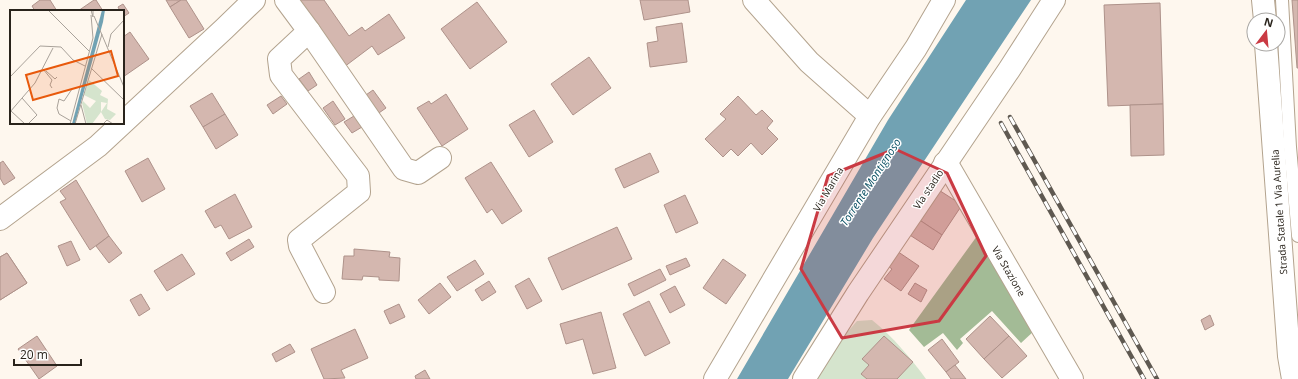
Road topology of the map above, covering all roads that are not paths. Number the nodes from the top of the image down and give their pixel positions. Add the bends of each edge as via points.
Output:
1 (254, 0) edge
2 (286, 0) edge
3 (754, 0) edge
4 (944, 0) edge
5 (1054, 0) edge
6 (1264, 0) edge
7 (1282, 0) edge
8 (1265, 12) edge
9 (309, 31) junction
10 (1267, 52) edge
11 (870, 116) junction
12 (124, 122) edge
13 (122, 124) edge
14 (440, 158) dead end
15 (945, 163) junction
16 (0, 219) edge
17 (1298, 236) edge
18 (324, 292) dead end
19 (715, 379) edge
20 (804, 379) edge
21 (1072, 379) edge
22 (1293, 379) edge

1 - 12 street
2 - 9 street
3 - 11 street via 809,62
4 - 11 street, Via Marina via 916,48
5 - 15 street, Via stadio
6 - 8 street
7 - 17 lane
9 - 14 street via 404,169 418,173
9 - 18 street via 279,59 282,75 358,176 359,192 298,240
10 - 22 street, Strada Statale 1 Via Aurelia via 1289,356
11 - 19 street, Via Marina
13 - 16 street via 98,146
15 - 20 street, Via stadio
15 - 21 street, Via Stazione

